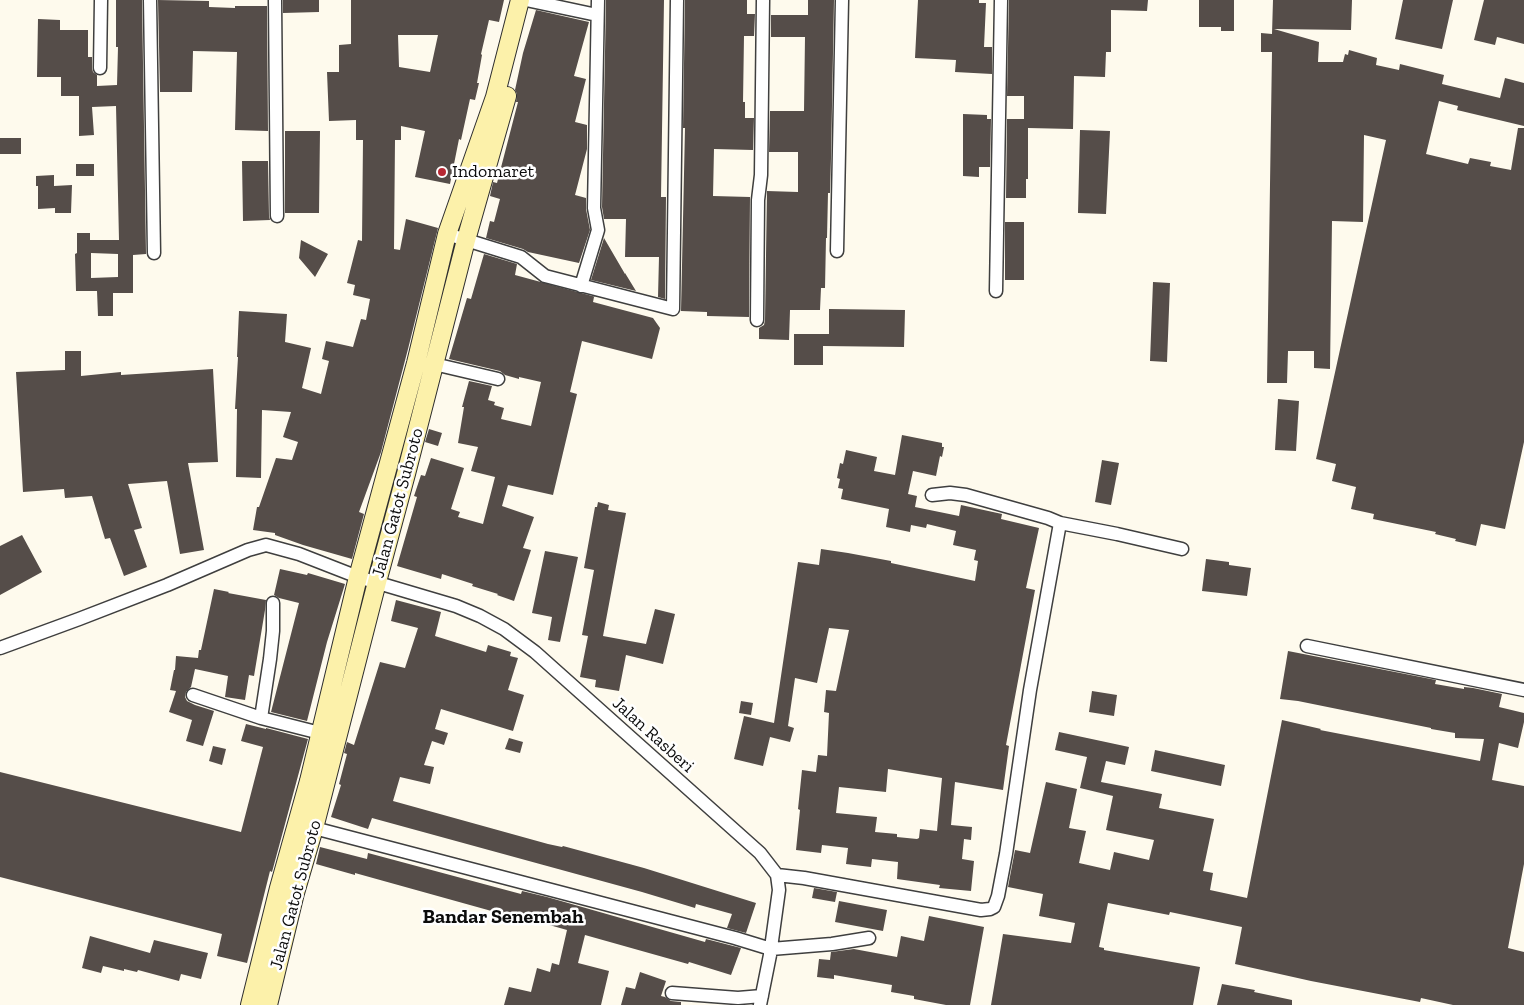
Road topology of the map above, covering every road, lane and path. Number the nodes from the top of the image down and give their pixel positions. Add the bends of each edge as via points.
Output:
1 (101, 0) edge
2 (150, 0) edge
3 (275, 0) edge
4 (520, 0) edge
5 (526, 0) edge
6 (598, 0) edge
7 (677, 0) edge
8 (763, 0) edge
9 (842, 0) edge
10 (1001, 0) edge
11 (597, 15) junction
12 (100, 68) dead end
13 (501, 99) junction
14 (277, 216) dead end
15 (447, 234) junction
16 (466, 240) junction
17 (837, 251) dead end
18 (154, 253) dead end
19 (582, 286) junction
20 (996, 291) dead end
21 (756, 320) dead end
22 (434, 364) junction
23 (498, 379) dead end
24 (932, 494) dead end
25 (1060, 523) junction
26 (1182, 549) dead end
27 (358, 577) junction
28 (377, 582) junction
29 (273, 603) dead end
30 (1307, 646) dead end
31 (0, 647) edge
32 (1524, 690) edge
33 (192, 695) dead end
34 (261, 718) junction
35 (320, 733) junction
36 (314, 828) junction
37 (777, 875) junction
38 (869, 938) dead end
39 (771, 949) junction
40 (672, 993) dead end
41 (762, 1001) edge
42 (250, 1005) edge
43 (268, 1005) edge

1 - 12 street
2 - 18 street
3 - 14 street
4 - 13 main road
5 - 11 street
5 - 13 main road, Jalan Gatot Subroto
6 - 11 street
7 - 19 street via 672,309
8 - 21 street
9 - 17 street
10 - 20 street
11 - 19 street via 594,208 598,230
13 - 15 main road
13 - 16 main road, Jalan Gatot Subroto
15 - 16 street
15 - 27 main road
16 - 19 street via 521,257 545,276
16 - 22 main road, Jalan Gatot Subroto
22 - 23 street
22 - 28 main road, Jalan Gatot Subroto
24 - 25 street via 966,494
25 - 26 street
25 - 37 street via 1030,690 1006,854 994,907 981,910
27 - 28 street, Jalan Rasberi
27 - 31 street, Jalan Rasberi via 299,554 266,546 248,550 150,592
27 - 35 main road
28 - 36 main road, Jalan Gatot Subroto
28 - 37 street, Jalan Rasberi via 456,606 504,629 535,652 760,853
29 - 34 street via 273,631
30 - 32 street
33 - 34 street
34 - 35 street
35 - 42 main road
36 - 39 street
36 - 43 main road, Jalan Gatot Subroto
37 - 39 street via 779,890
38 - 39 street
39 - 41 street
40 - 41 street

